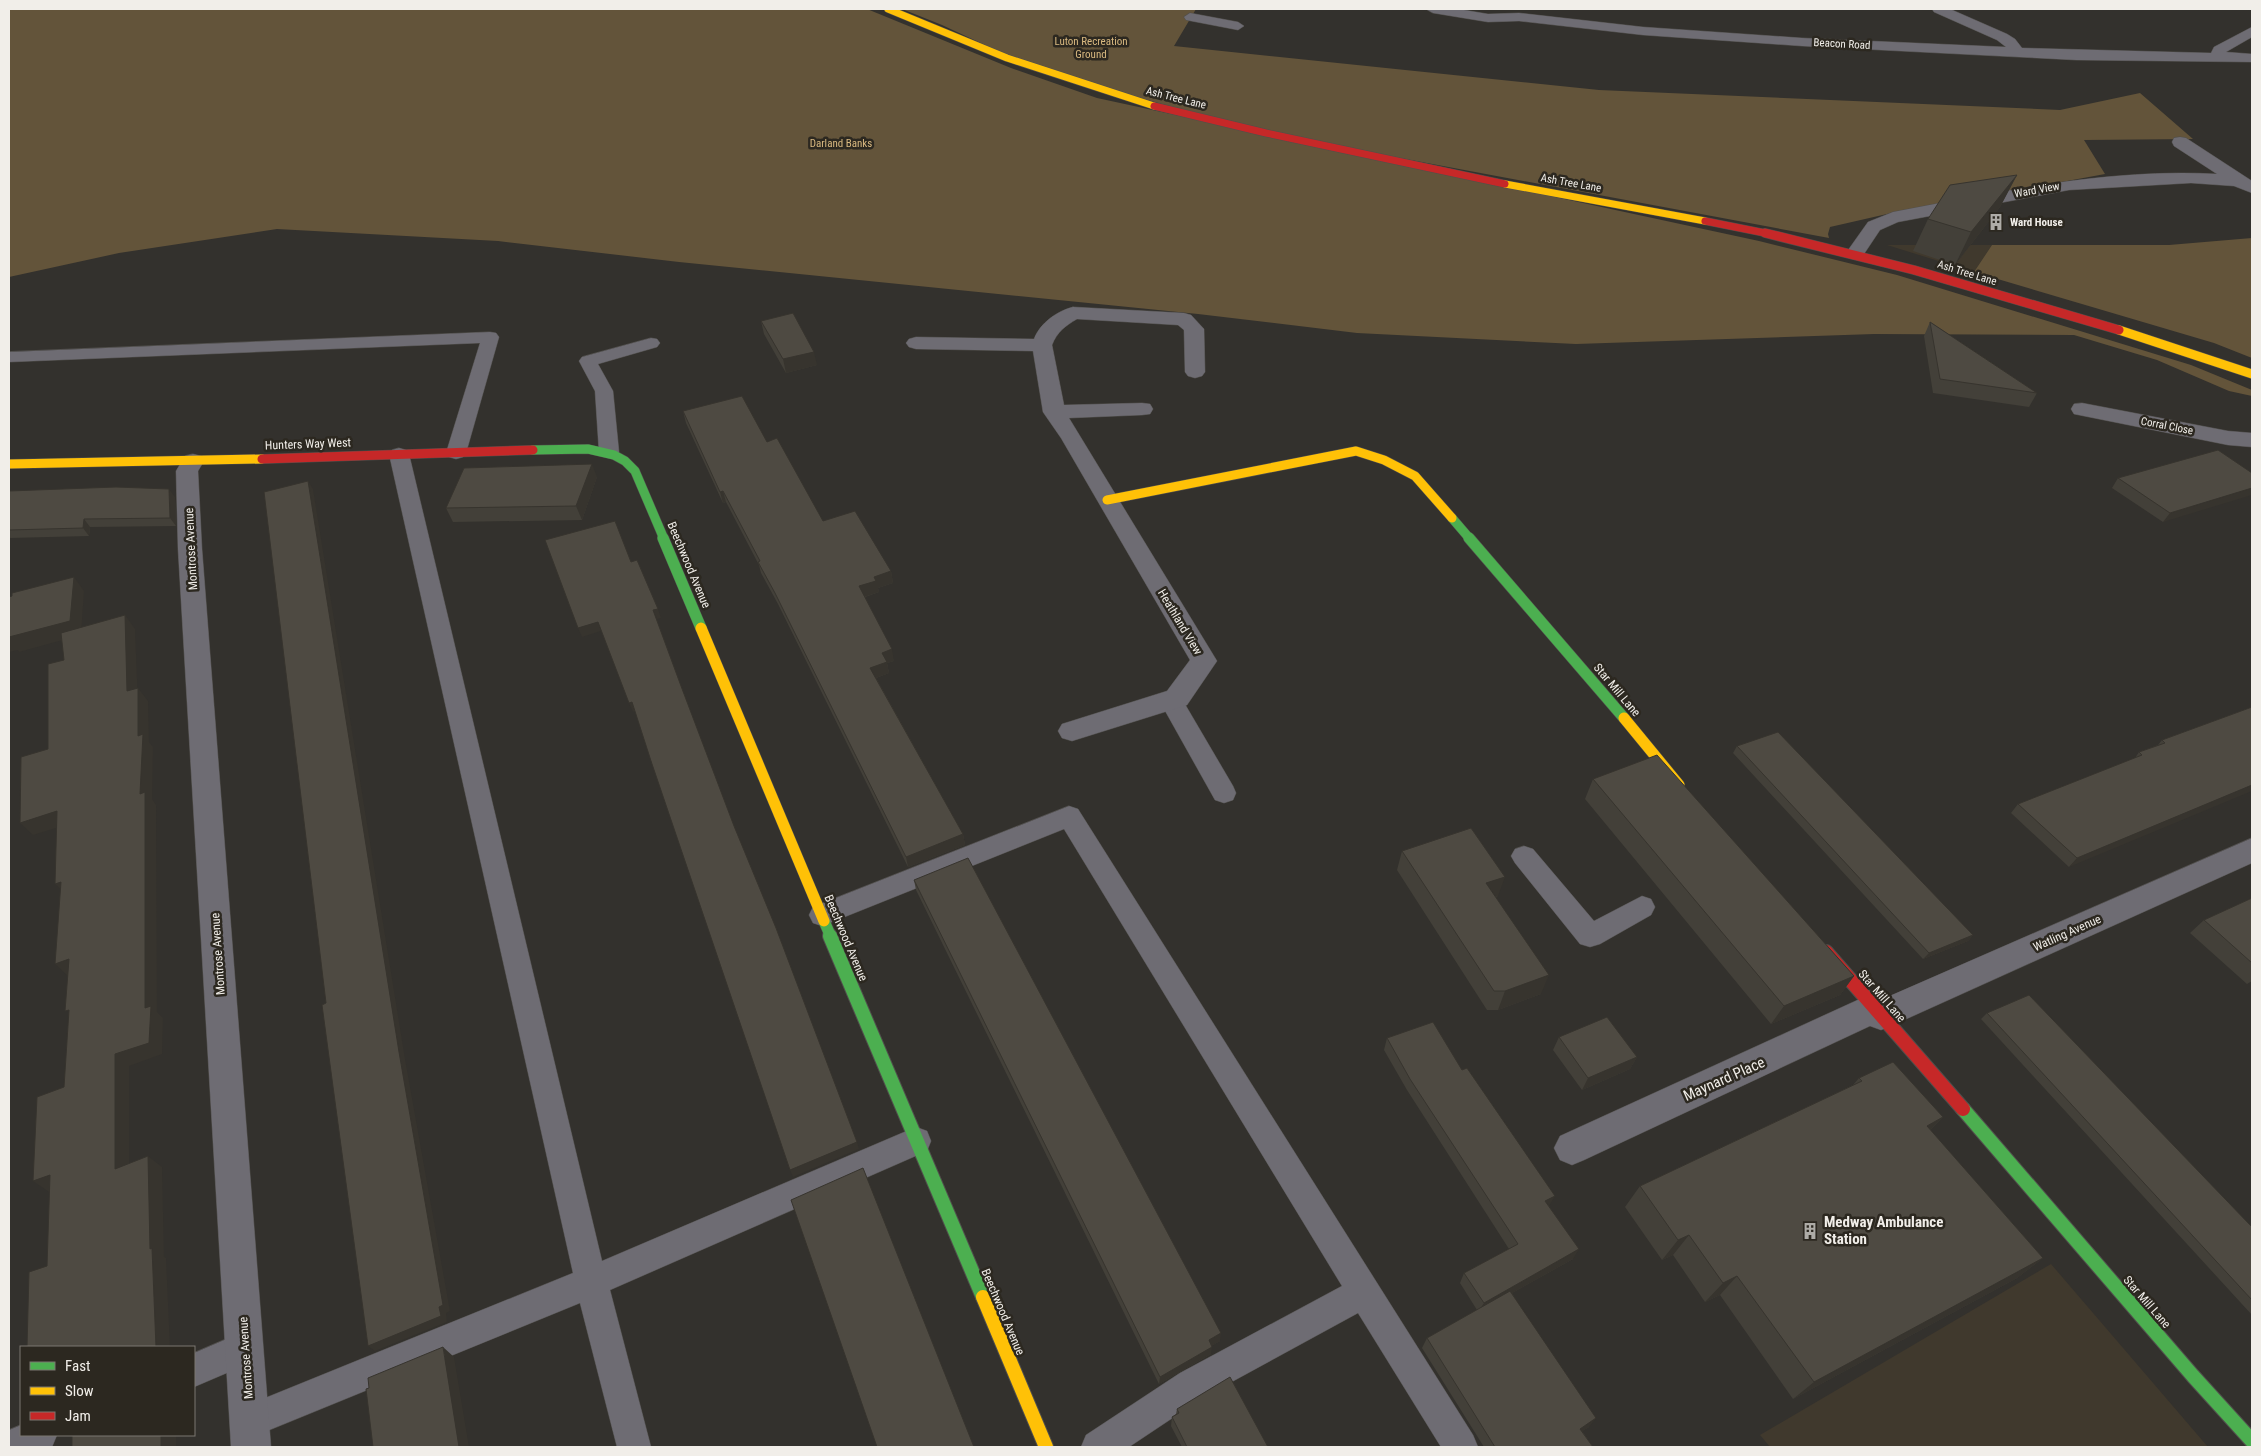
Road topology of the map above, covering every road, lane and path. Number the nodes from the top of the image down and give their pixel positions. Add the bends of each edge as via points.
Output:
1 (888, 9) edge
2 (1433, 9) edge
3 (1939, 9) edge
4 (1454, 10) edge
5 (1190, 17) dead end
6 (1238, 26) dead end
7 (2252, 31) edge
8 (2017, 52) junction
9 (2223, 58) junction
10 (2252, 58) edge
11 (2180, 142) dead end
12 (2245, 185) edge
13 (1855, 253) junction
14 (651, 343) dead end
15 (916, 343) dead end
16 (1042, 345) junction
17 (9, 357) edge
18 (1194, 372) dead end
19 (2252, 374) edge
20 (1142, 409) dead end
21 (2082, 409) dead end
22 (1054, 412) junction
23 (2252, 440) edge
24 (456, 452) junction
25 (608, 452) junction
26 (399, 454) junction
27 (193, 462) junction
28 (9, 464) edge
29 (1106, 500) junction
30 (1171, 700) junction
31 (1072, 731) dead end
32 (1224, 793) dead end
33 (1688, 795) edge
34 (2252, 850) edge
35 (1524, 856) dead end
36 (1642, 907) dead end
37 (822, 915) junction
38 (1816, 940) edge
39 (1878, 1012) junction
40 (916, 1141) junction
41 (1572, 1148) dead end
42 (591, 1282) junction
43 (1364, 1292) junction
44 (245, 1348) junction
45 (195, 1370) edge
46 (251, 1434) edge
47 (38, 1436) edge
48 (2252, 1441) edge
49 (11, 1447) edge
50 (634, 1447) edge
51 (1046, 1447) edge
52 (1098, 1447) edge
53 (1461, 1447) edge

1 - 13 street, Ash Tree Lane via 1007,58 1147,104 1266,134 1494,182 1752,229
2 - 4 street, Beacon Road
3 - 8 street via 2005,38
4 - 8 street, Beacon Road via 1488,18 1519,17 1680,34
5 - 6 lane
7 - 9 street via 2217,52
8 - 9 street, Beacon Road
9 - 10 street, Beacon Road
11 - 12 street, Ward View
12 - 13 street, Ward View via 2191,178 2069,185 1931,209 1879,223
13 - 19 street, Ash Tree Lane via 2138,336
14 - 25 lane via 588,361 604,391
15 - 16 street
16 - 18 street via 1046,334 1057,322 1073,313 1184,319 1194,328
16 - 22 street, Heathland View
17 - 24 lane via 490,337
20 - 22 street
21 - 23 street, Corral Close
22 - 29 street, Heathland View
24 - 25 street, Hunters Way West via 569,449
24 - 26 street, Hunters Way West
25 - 37 street, Beechwood Avenue via 626,460 634,470
26 - 27 street, Hunters Way West
26 - 42 lane
27 - 28 street, Hunters Way West
27 - 44 street, Montrose Avenue via 187,471 190,549
29 - 30 street, Heathland View via 1204,661 1177,698
29 - 33 street, Star Mill Lane via 1356,451 1384,460 1415,476 1554,634
30 - 31 street, Heathland View
30 - 32 lane
34 - 39 street, Watling Avenue
35 - 36 lane via 1590,936
37 - 40 street, Beechwood Avenue
37 - 43 lane via 1069,816
38 - 39 street, Star Mill Lane
39 - 41 street, Maynard Place
39 - 48 street, Star Mill Lane via 2192,1376
40 - 42 lane
40 - 51 street, Beechwood Avenue
42 - 46 lane
42 - 50 lane
43 - 52 lane via 1192,1385
43 - 53 lane
44 - 45 lane
44 - 46 street, Montrose Avenue
47 - 49 lane

